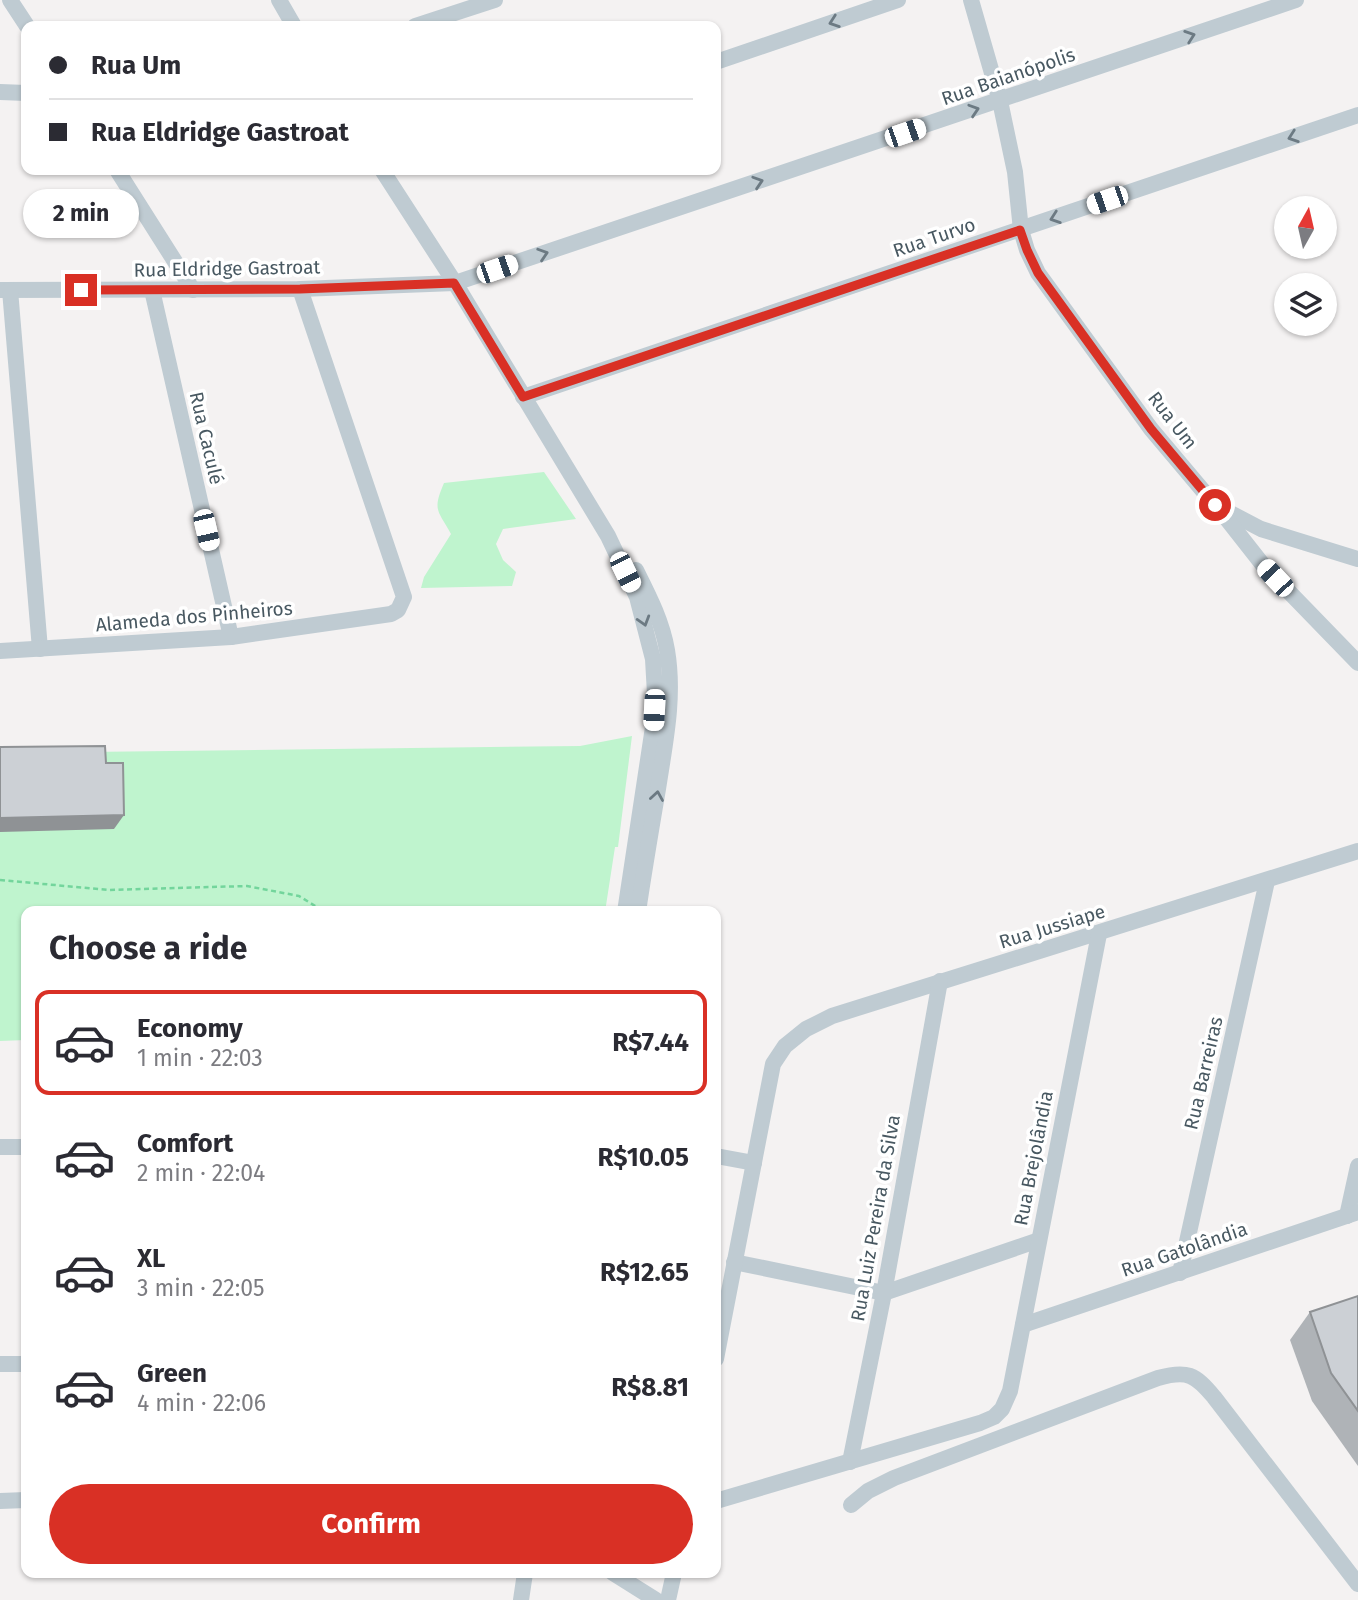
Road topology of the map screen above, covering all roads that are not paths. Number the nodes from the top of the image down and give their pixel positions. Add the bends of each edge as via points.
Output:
1 (10, 0) edge
2 (279, 0) edge
3 (495, 0) edge
4 (898, 0) edge
5 (971, 0) edge
6 (1296, 0) edge
7 (24, 21) edge
8 (291, 21) edge
9 (430, 21) edge
10 (721, 60) edge
11 (0, 92) edge
12 (21, 93) edge
13 (1000, 101) junction
14 (1358, 115) edge
15 (120, 175) edge
16 (390, 175) edge
17 (1020, 230) junction
18 (454, 283) junction
19 (300, 289) junction
20 (5, 290) edge
21 (152, 290) junction
22 (193, 290) junction
23 (523, 397) junction
24 (1215, 505) junction
25 (1276, 534) junction
26 (608, 536) junction
27 (1258, 558) junction
28 (1358, 559) edge
29 (230, 637) junction
30 (40, 649) junction
31 (0, 651) edge
32 (1358, 663) edge
33 (1358, 851) edge
34 (1267, 881) junction
35 (626, 906) edge
36 (639, 906) edge
37 (1099, 934) junction
38 (940, 981) junction
39 (0, 1147) edge
40 (21, 1147) edge
41 (721, 1157) edge
42 (754, 1163) junction
43 (1358, 1166) edge
44 (1353, 1214) edge
45 (1039, 1240) junction
46 (734, 1262) junction
47 (1180, 1273) junction
48 (884, 1293) junction
49 (1023, 1325) junction
50 (721, 1332) edge
51 (0, 1364) edge
52 (21, 1364) edge
53 (850, 1462) junction
54 (21, 1500) edge
55 (721, 1500) edge
56 (0, 1501) edge
57 (851, 1505) dead end
58 (524, 1578) edge
59 (621, 1578) edge
60 (673, 1578) edge
61 (1358, 1584) edge
62 (521, 1600) edge
63 (656, 1600) edge
64 (668, 1600) edge

1 - 7 street
2 - 8 street
3 - 9 street
4 -> 10 street
5 - 13 street, Rua Um
13 -> 6 street, Rua Baianópolis
11 - 12 street
13 - 17 street, Rua Um via 1015,172
18 -> 13 street, Rua Baianópolis
14 -> 17 street, Rua Turvo
15 - 22 street
16 - 18 street
17 - 23 street, Rua Turvo
17 - 24 street, Rua Um via 1038,273 1151,429
18 - 19 street, Rua Eldridge Gastroat
18 - 23 street
19 - 22 street, Rua Eldridge Gastroat
19 - 29 street, Alameda dos Pinheiros via 404,597 391,614
20 - 21 street, Rua Eldridge Gastroat
20 - 30 street
21 - 22 street, Rua Eldridge Gastroat
21 - 29 street, Rua Caculé
23 - 26 street
24 - 25 street, Rua Um
24 - 27 street
25 - 27 street via 1260,545
25 - 28 street, Rua Um
26 -> 35 street via 637,597 655,676 653,727
36 -> 26 street via 671,693 667,650 654,605 635,568
27 - 32 street
29 - 30 street, Alameda dos Pinheiros
30 - 31 street, Alameda dos Pinheiros
33 - 34 street, Rua Jussiape
34 - 37 street, Rua Jussiape
34 - 47 street, Rua Barreiras
37 - 38 street, Rua Jussiape
37 - 45 street, Rua Brejolândia
38 - 42 street, Rua Jussiape via 823,1021 785,1046 773,1064
38 - 48 street, Rua Luiz Pereira da Silva
39 - 40 street
41 - 42 street
42 - 46 street
43 - 44 street
44 - 47 street, Rua Gatolândia
45 - 48 street
45 - 49 street, Rua Brejolândia
46 - 48 street
46 - 50 street
47 - 49 street, Rua Gatolândia
48 - 53 street, Rua Luiz Pereira da Silva
49 - 53 street, Rua Brejolândia via 1010,1391 994,1417
51 - 52 street
53 - 55 street
54 - 56 street
57 - 61 street via 894,1478 1158,1378 1191,1374 1203,1383
58 - 62 street
59 - 63 street
60 - 64 street

